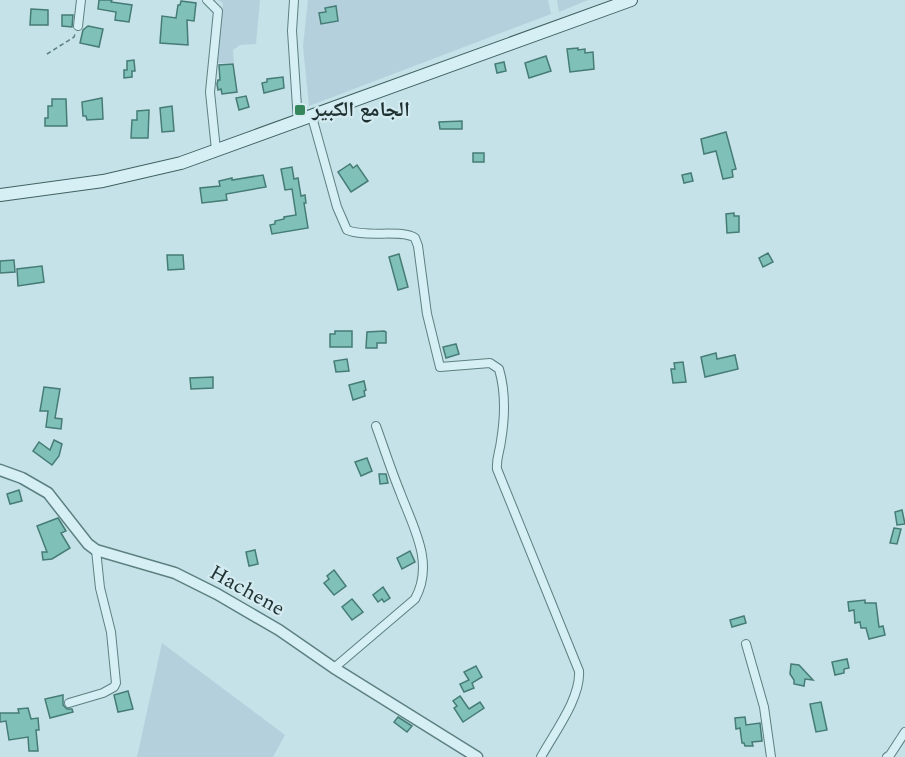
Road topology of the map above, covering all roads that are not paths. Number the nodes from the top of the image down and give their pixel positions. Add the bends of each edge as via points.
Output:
1 (81, 0) edge
2 (207, 0) edge
3 (294, 0) edge
4 (631, 0) edge
5 (78, 26) road end
6 (312, 117) junction
7 (298, 122) junction
8 (216, 150) junction
9 (0, 195) edge
10 (376, 426) dead end
11 (0, 470) edge
12 (96, 550) junction
13 (746, 644) dead end
14 (334, 668) junction
15 (69, 703) dead end
16 (905, 732) edge
17 (889, 756) edge
18 (477, 757) edge
19 (541, 757) edge
20 (771, 757) edge

1 - 5 street
2 - 8 street via 218,11 210,92
3 - 7 street via 292,38
4 - 6 main road
6 - 7 main road
6 - 19 street via 347,230 361,234 406,233 415,238 440,367 490,363 499,369 505,400 496,469 580,679 577,692
7 - 8 main road
8 - 9 main road via 181,163 103,181
10 - 14 street via 417,535 424,569 415,599
11 - 12 street via 48,493
12 - 14 street, Hachene via 175,573 279,630
12 - 15 street via 116,683 103,693
13 - 20 street via 764,707
14 - 18 street, Hachene
16 - 17 street

